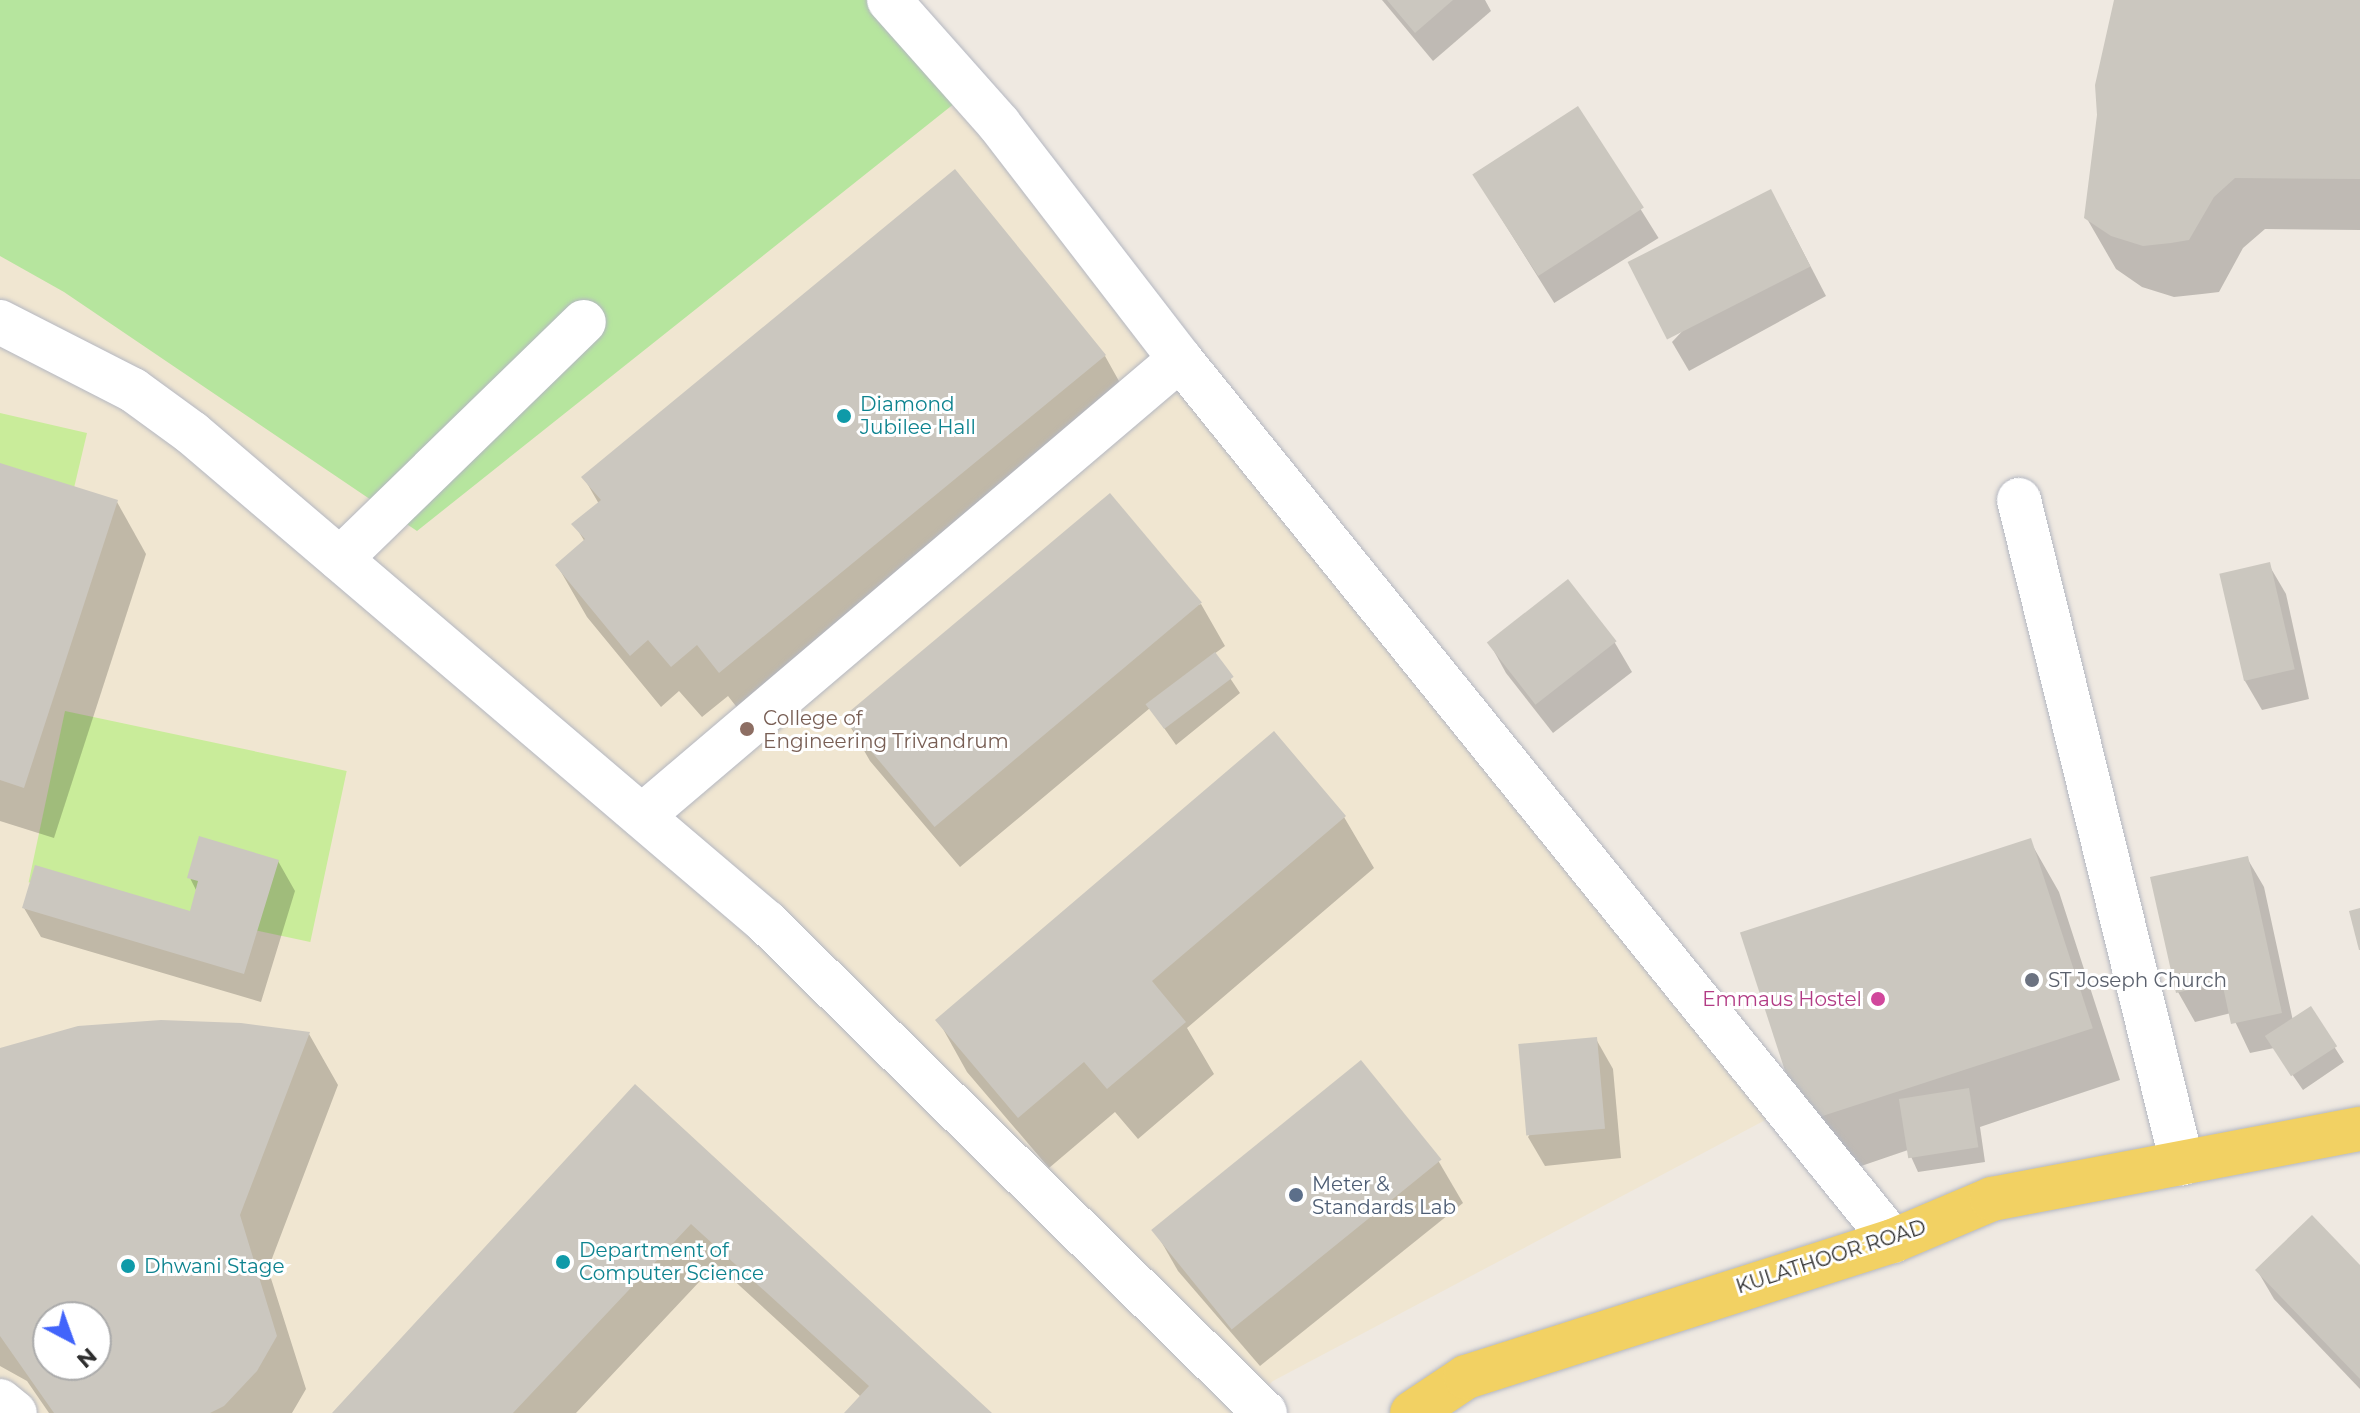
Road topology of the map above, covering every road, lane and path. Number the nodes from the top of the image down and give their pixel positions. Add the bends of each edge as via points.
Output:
1 (889, 0) edge
2 (0, 322) edge
3 (584, 322) dead end
4 (1180, 359) junction
5 (2019, 500) dead end
6 (340, 559) junction
7 (642, 816) junction
8 (2360, 1129) edge
9 (2182, 1163) junction
10 (1893, 1241) junction
11 (0, 1401) edge
12 (15, 1413) edge
13 (1265, 1413) edge
14 (1412, 1413) edge

1 - 4 street via 999,124
2 - 6 street via 133,390 192,433
3 - 6 street
4 - 7 street
4 - 10 street
5 - 9 street
6 - 7 street
7 - 13 street via 766,922
8 - 9 main road, KULATHOOR ROAD
9 - 10 main road, KULATHOOR ROAD via 1992,1199
10 - 14 main road, KULATHOOR ROAD via 1466,1377
11 - 12 street

